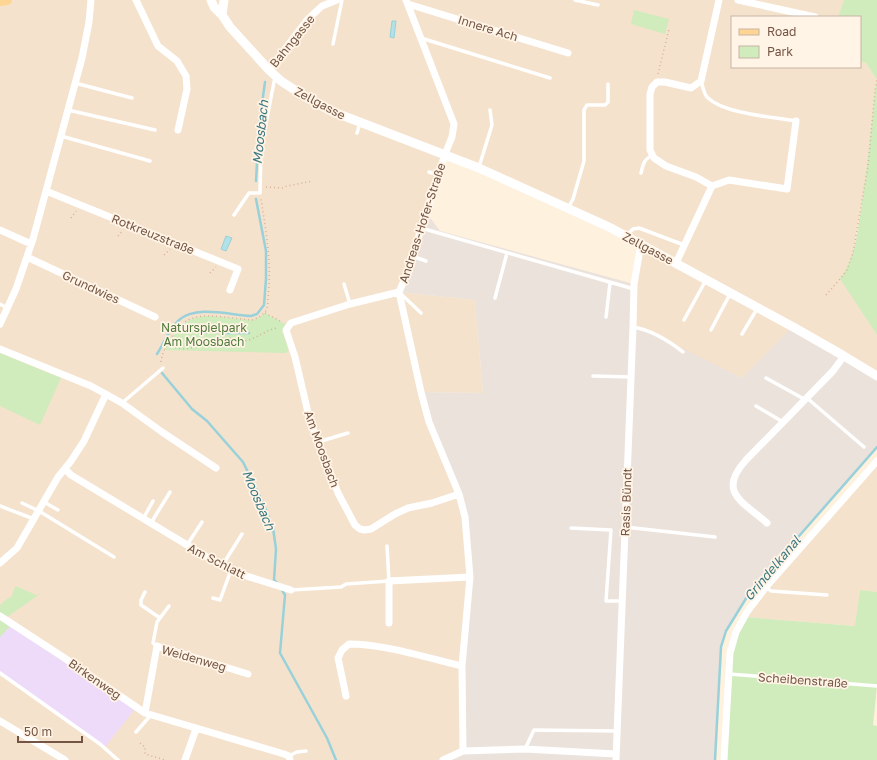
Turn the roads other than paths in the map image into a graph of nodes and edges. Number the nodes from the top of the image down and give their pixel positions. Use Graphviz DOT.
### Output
graph roads {
  1 [pos="7,0"];
  2 [pos="91,0"];
  3 [pos="136,0"];
  4 [pos="211,0"];
  5 [pos="224,0"];
  6 [pos="337,0"];
  7 [pos="342,0"];
  8 [pos="575,0"];
  9 [pos="719,0"];
  10 [pos="738,0"];
  11 [pos="0,2"];
  12 [pos="407,2"];
  13 [pos="598,5"];
  14 [pos="784,14"];
  15 [pos="222,15"];
  16 [pos="805,16"];
  17 [pos="420,38"];
  18 [pos="333,44"];
  19 [pos="568,53"];
  20 [pos="272,73"];
  21 [pos="550,78"];
  22 [pos="701,81"];
  23 [pos="75,83"];
  24 [pos="608,84"];
  25 [pos="132,98"];
  26 [pos="68,110"];
  27 [pos="490,110"];
  28 [pos="796,120"];
  29 [pos="360,123"];
  30 [pos="155,130"];
  31 [pos="178,130"];
  32 [pos="356,133"];
  33 [pos="61,135"];
  34 [pos="445,154"];
  35 [pos="653,155"];
  36 [pos="150,161"];
  37 [pos="478,168"];
  38 [pos="429,172"];
  39 [pos="641,173"];
  40 [pos="438,175"];
  41 [pos="712,186"];
  42 [pos="46,191"];
  43 [pos="568,208"];
  44 [pos="234,216"];
  45 [pos="421,228"];
  46 [pos="0,230"];
  47 [pos="626,236"];
  48 [pos="31,244"];
  49 [pos="640,244"];
  50 [pos="684,245"];
  51 [pos="507,253"];
  52 [pos="412,256"];
  53 [pos="27,257"];
  54 [pos="426,261"];
  55 [pos="676,263"];
  56 [pos="706,280"];
  57 [pos="610,283"];
  58 [pos="344,284"];
  59 [pos="634,289"];
  60 [pos="230,290"];
  61 [pos="399,292"];
  62 [pos="730,294"];
  63 [pos="495,298"];
  64 [pos="0,304"];
  65 [pos="350,304"];
  66 [pos="7,308"];
  67 [pos="757,308"];
  68 [pos="421,313"];
  69 [pos="155,317"];
  70 [pos="606,317"];
  71 [pos="684,320"];
  72 [pos="0,324"];
  73 [pos="633,327"];
  74 [pos="711,330"];
  75 [pos="742,334"];
  76 [pos="0,349"];
  77 [pos="683,352"];
  78 [pos="844,356"];
  79 [pos="163,368"];
  80 [pos="593,376"];
  81 [pos="877,376"];
  82 [pos="631,377"];
  83 [pos="766,378"];
  84 [pos="106,394"];
  85 [pos="805,398"];
  86 [pos="122,403"];
  87 [pos="756,406"];
  88 [pos="783,422"];
  89 [pos="348,434"];
  90 [pos="318,442"];
  91 [pos="864,447"];
  92 [pos="877,461"];
  93 [pos="216,468"];
  94 [pos="65,469"];
  95 [pos="170,492"];
  96 [pos="459,494"];
  97 [pos="153,501"];
  98 [pos="44,502"];
  99 [pos="22,503"];
  100 [pos="0,506"];
  101 [pos="58,510"];
  102 [pos="39,511"];
  103 [pos="34,519"];
  104 [pos="143,519"];
  105 [pos="202,522"];
  106 [pos="767,522"];
  107 [pos="151,523"];
  108 [pos="625,527"];
  109 [pos="571,528"];
  110 [pos="242,534"];
  111 [pos="715,537"];
  112 [pos="187,545"];
  113 [pos="386,546"];
  114 [pos="114,557"];
  115 [pos="0,564"];
  116 [pos="222,566"];
  117 [pos="231,570"];
  118 [pos="470,577"];
  119 [pos="389,581"];
  120 [pos="766,587"];
  121 [pos="292,590"];
  122 [pos="145,592"];
  123 [pos="827,595"];
  124 [pos="213,598"];
  125 [pos="622,601"];
  126 [pos="169,606"];
  127 [pos="0,616"];
  128 [pos="160,618"];
  129 [pos="389,623"];
  130 [pos="157,646"];
  131 [pos="462,666"];
  132 [pos="0,674"];
  133 [pos="248,674"];
  134 [pos="729,674"];
  135 [pos="877,686"];
  136 [pos="346,696"];
  137 [pos="147,714"];
  138 [pos="0,721"];
  139 [pos="196,729"];
  140 [pos="617,731"];
  141 [pos="136,732"];
  142 [pos="525,749"];
  143 [pos="306,751"];
  144 [pos="463,751"];
  145 [pos="616,757"];
  146 [pos="290,758"];
  147 [pos="65,760"];
  148 [pos="118,760"];
  149 [pos="185,760"];
  150 [pos="443,760"];
  151 [pos="724,760"];
  1 -- 11 [label="main road"];
  2 -- 23 [label="street"];
  3 -- 31 [label="street"];
  4 -- 15 [label="main road, Zellgasse"];
  5 -- 15 [label="main road"];
  6 -- 20 [label="street, Bahngasse"];
  7 -- 18 [label="lane"];
  8 -- 13 [label="lane"];
  9 -- 22 [label="street"];
  10 -- 14 [label="street"];
  12 -- 17 [label="street"];
  12 -- 19 [label="street, Innere Ach"];
  14 -- 16 [label="street"];
  15 -- 20 [label="main road, Zellgasse"];
  17 -- 21 [label="lane"];
  17 -- 34 [label="street"];
  20 -- 29 [label="main road, Zellgasse"];
  20 -- 44 [label="lane"];
  22 -- 28 [label="lane"];
  22 -- 35 [label="street"];
  23 -- 25 [label="lane"];
  23 -- 26 [label="street"];
  24 -- 43 [label="lane"];
  26 -- 30 [label="lane"];
  26 -- 33 [label="street"];
  27 -- 37 [label="lane"];
  28 -- 41 [label="street"];
  29 -- 32 [label="lane"];
  29 -- 34 [label="main road, Zellgasse"];
  33 -- 36 [label="lane"];
  33 -- 42 [label="street"];
  34 -- 37 [label="main road, Zellgasse"];
  34 -- 40 [label="street, Andreas-Hofer-Straße"];
  35 -- 39 [label="lane"];
  35 -- 41 [label="street"];
  37 -- 43 [label="main road, Zellgasse"];
  38 -- 40 [label="lane"];
  40 -- 45 [label="street, Andreas-Hofer-Straße"];
  41 -- 50 [label="street"];
  42 -- 48 [label="street"];
  42 -- 60 [label="street, Rotkreuzstraße"];
  43 -- 47 [label="main road, Zellgasse"];
  45 -- 51 [label="lane"];
  45 -- 52 [label="street, Andreas-Hofer-Straße"];
  46 -- 48 [label="street"];
  47 -- 49 [label="main road, Zellgasse"];
  47 -- 50 [label="lane"];
  48 -- 53 [label="street"];
  49 -- 55 [label="main road, Zellgasse"];
  49 -- 59 [label="street, Rasis Bündt"];
  50 -- 55 [label="street"];
  51 -- 57 [label="lane"];
  51 -- 63 [label="lane"];
  52 -- 54 [label="lane"];
  52 -- 61 [label="street, Andreas-Hofer-Straße"];
  53 -- 66 [label="street"];
  53 -- 69 [label="street, Grundwies"];
  55 -- 56 [label="main road, Zellgasse"];
  56 -- 62 [label="main road, Zellgasse"];
  56 -- 71 [label="lane"];
  57 -- 59 [label="lane"];
  57 -- 70 [label="lane"];
  58 -- 65 [label="lane"];
  59 -- 73 [label="street, Rasis Bündt"];
  61 -- 65 [label="street, Andreas-Hofer-Straße"];
  61 -- 68 [label="lane"];
  61 -- 96 [label="street, Andreas-Hofer-Straße"];
  62 -- 67 [label="main road, Zellgasse"];
  62 -- 74 [label="lane"];
  64 -- 66 [label="lane"];
  65 -- 90 [label="street, Am Moosbach"];
  66 -- 72 [label="street"];
  67 -- 75 [label="lane"];
  67 -- 78 [label="main road, Zellgasse"];
  73 -- 77 [label="lane"];
  73 -- 82 [label="street, Rasis Bündt"];
  76 -- 84 [label="street"];
  78 -- 81 [label="main road, Zellgasse"];
  78 -- 85 [label="street"];
  79 -- 86 [label="lane"];
  80 -- 82 [label="lane"];
  82 -- 108 [label="street, Rasis Bündt"];
  83 -- 85 [label="lane"];
  84 -- 86 [label="street"];
  84 -- 94 [label="street"];
  85 -- 88 [label="street"];
  85 -- 91 [label="lane"];
  86 -- 93 [label="street"];
  87 -- 88 [label="lane"];
  88 -- 106 [label="street"];
  89 -- 90 [label="lane"];
  90 -- 96 [label="street, Am Moosbach"];
  92 -- 120 [label="street"];
  94 -- 98 [label="street"];
  94 -- 104 [label="street, Am Schlatt"];
  95 -- 107 [label="lane"];
  96 -- 118 [label="street, Andreas-Hofer-Straße"];
  97 -- 104 [label="lane"];
  98 -- 101 [label="lane"];
  98 -- 102 [label="street"];
  99 -- 102 [label="lane"];
  100 -- 103 [label="lane"];
  102 -- 103 [label="street"];
  102 -- 114 [label="lane"];
  103 -- 115 [label="street"];
  104 -- 107 [label="street, Am Schlatt"];
  105 -- 112 [label="lane"];
  107 -- 112 [label="street, Am Schlatt"];
  108 -- 111 [label="lane"];
  108 -- 125 [label="street, Rasis Bündt"];
  109 -- 125 [label="lane"];
  110 -- 116 [label="lane"];
  112 -- 116 [label="street, Am Schlatt"];
  113 -- 119 [label="lane"];
  116 -- 117 [label="street, Am Schlatt"];
  117 -- 121 [label="street, Am Schlatt"];
  117 -- 124 [label="lane"];
  118 -- 119 [label="street"];
  118 -- 131 [label="street, Andreas-Hofer-Straße"];
  119 -- 121 [label="lane, Am Schlatt"];
  119 -- 129 [label="street"];
  120 -- 123 [label="lane"];
  120 -- 134 [label="street"];
  122 -- 128 [label="lane"];
  125 -- 140 [label="street, Rasis Bündt"];
  126 -- 128 [label="lane"];
  127 -- 137 [label="street, Birkenweg"];
  128 -- 130 [label="lane"];
  130 -- 133 [label="street, Weidenweg"];
  130 -- 137 [label="street, Weidenweg"];
  131 -- 136 [label="street"];
  131 -- 144 [label="street, Andreas-Hofer-Straße"];
  132 -- 148 [label="lane"];
  134 -- 135 [label="lane, Scheibenstraße"];
  134 -- 151 [label="street"];
  137 -- 139 [label="street, Birkenweg"];
  137 -- 141 [label="lane"];
  138 -- 147 [label="street"];
  139 -- 146 [label="street, Birkenweg"];
  139 -- 149 [label="street"];
  140 -- 142 [label="lane"];
  140 -- 145 [label="street, Rasis Bündt"];
  142 -- 144 [label="street"];
  142 -- 145 [label="street"];
  143 -- 146 [label="lane"];
  144 -- 150 [label="street"];
}
